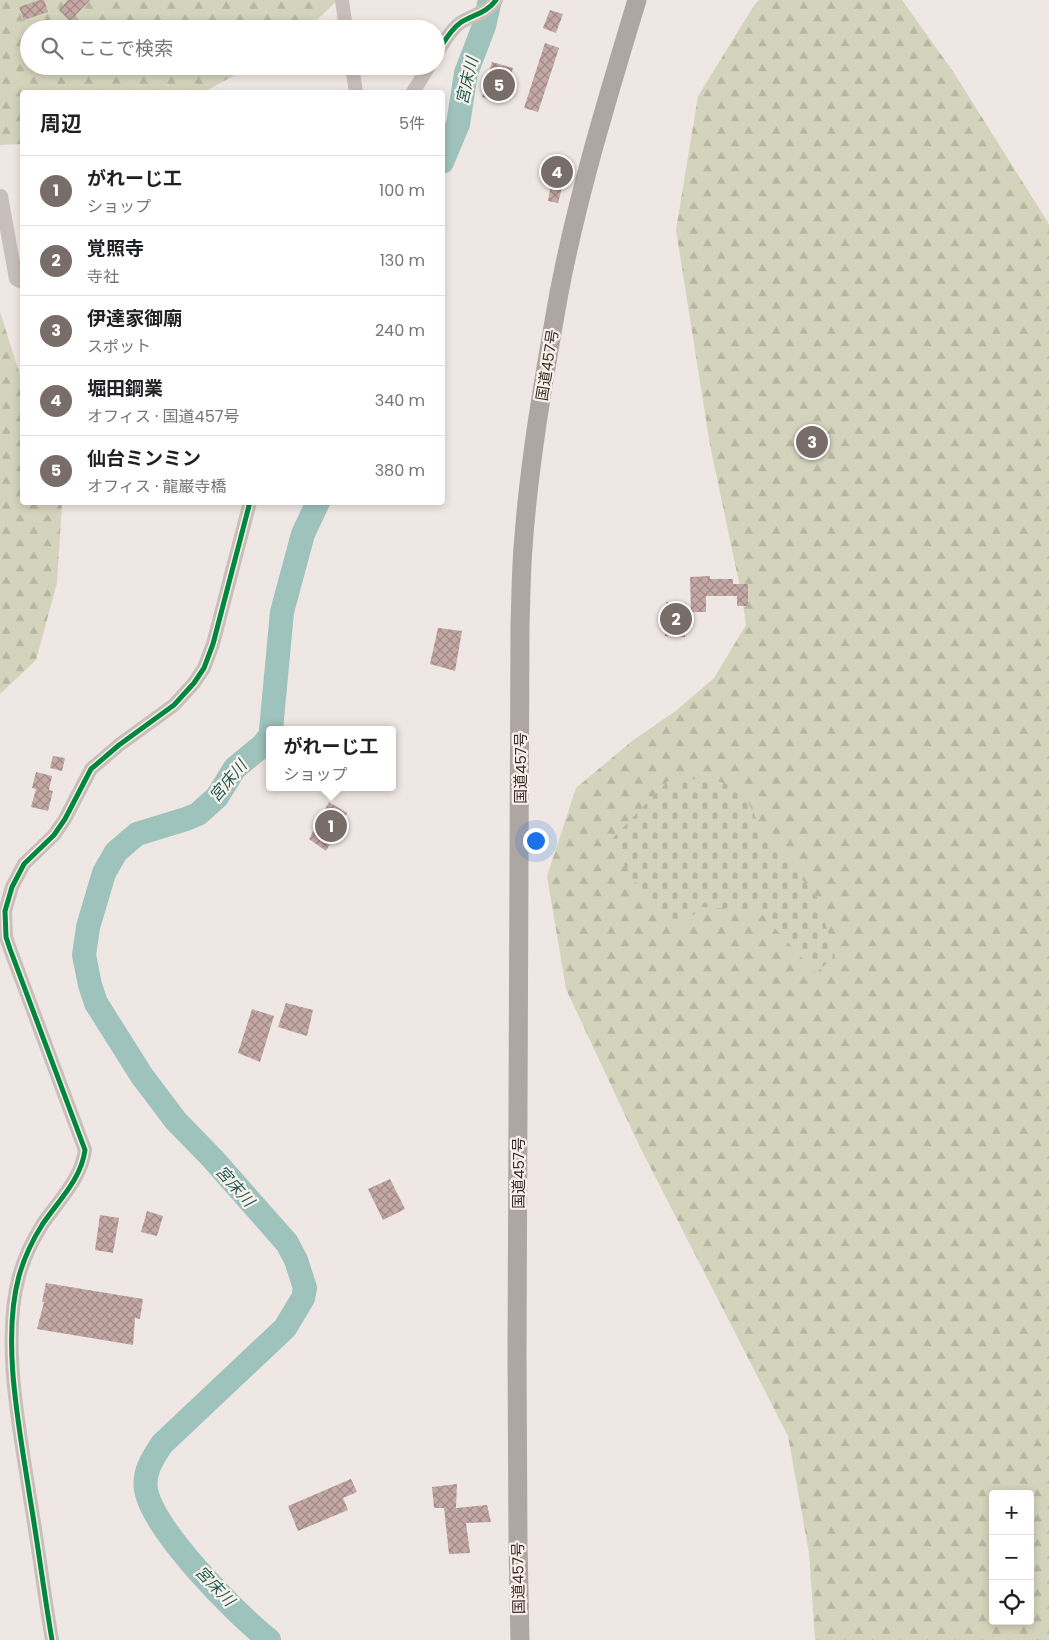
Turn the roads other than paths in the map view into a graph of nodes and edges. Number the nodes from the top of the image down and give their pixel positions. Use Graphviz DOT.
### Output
graph roads {
  1 [pos="342,0"];
  2 [pos="637,0"];
  3 [pos="493,4"];
  4 [pos="345,20"];
  5 [pos="445,40"];
  6 [pos="353,75"];
  7 [pos="423,75"];
  8 [pos="356,90"];
  9 [pos="414,90"];
  10 [pos="1,196"];
  11 [pos="20,281"];
  12 [pos="249,505"];
  13 [pos="4,905"];
  14 [pos="52,1640"];
  15 [pos="520,1640"];
  1 -- 4 [label="street"];
  2 -- 15 [label="highway, 国道457号"];
  3 -- 5 [label="street"];
  6 -- 8 [label="street"];
  7 -- 9 [label="street"];
  10 -- 11 [label="street"];
  12 -- 13 [label="street"];
  13 -- 14 [label="street"];
}
